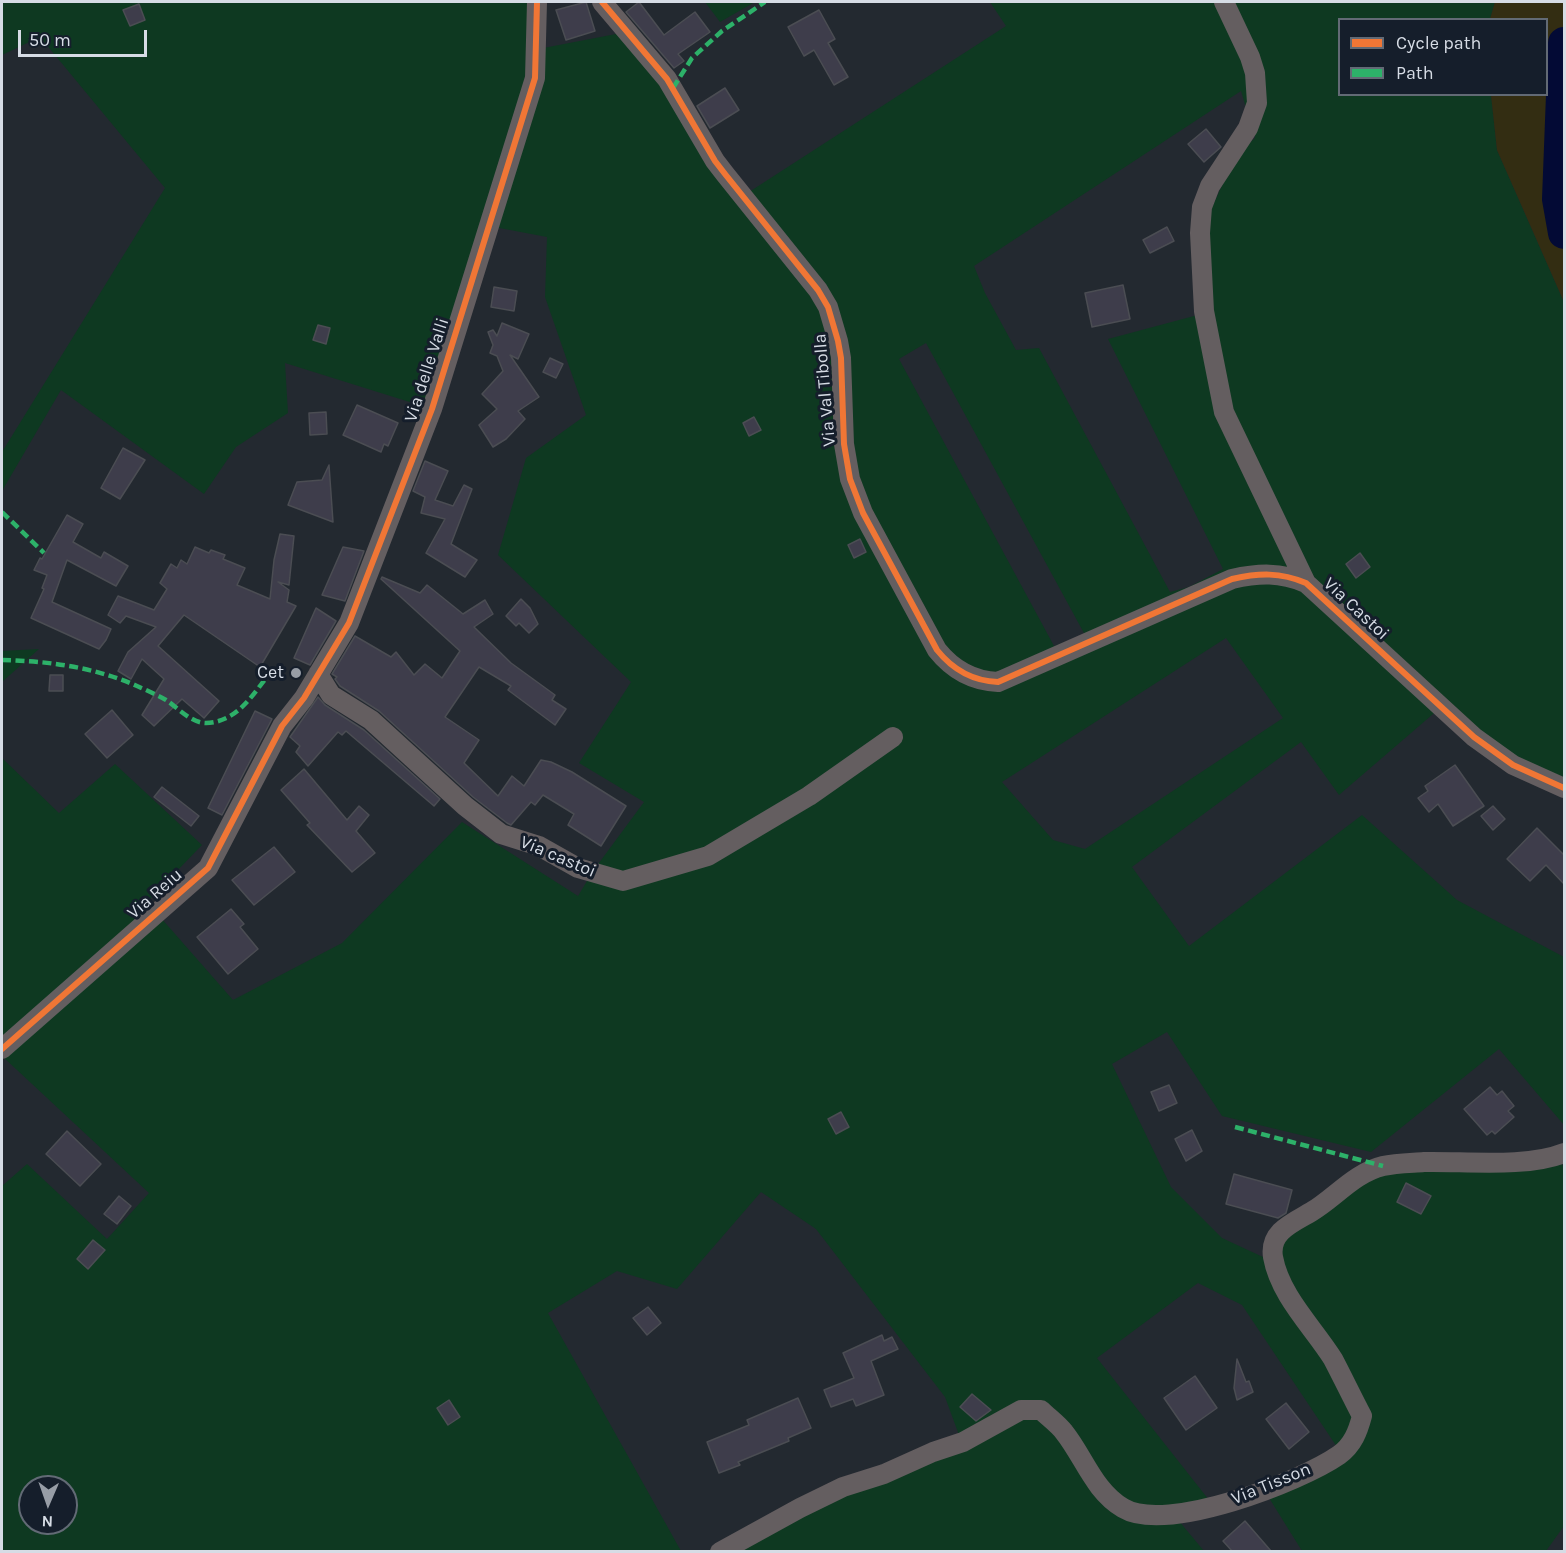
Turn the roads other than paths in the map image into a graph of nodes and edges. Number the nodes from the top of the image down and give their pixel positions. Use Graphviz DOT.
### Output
graph roads {
  1 [pos="537,2"];
  2 [pos="602,2"];
  3 [pos="1224,2"];
  4 [pos="1306,583"];
  5 [pos="318,674"];
  6 [pos="998,682"];
  7 [pos="282,726"];
  8 [pos="893,737"];
  9 [pos="1564,788"];
  10 [pos="2,1049"];
  11 [pos="1564,1153"];
  12 [pos="720,1551"];
  1 -- 5 [label="street, Via delle Valli"];
  2 -- 6 [label="street, Via Val Tibolla"];
  3 -- 4 [label="street"];
  4 -- 6 [label="street, Via Castoi"];
  4 -- 9 [label="street, Via Castoi"];
  5 -- 7 [label="street, Via delle Valli"];
  5 -- 8 [label="street, Via castoi"];
  7 -- 10 [label="street, Via Reiu"];
  11 -- 12 [label="street, Via Tisson"];
}
